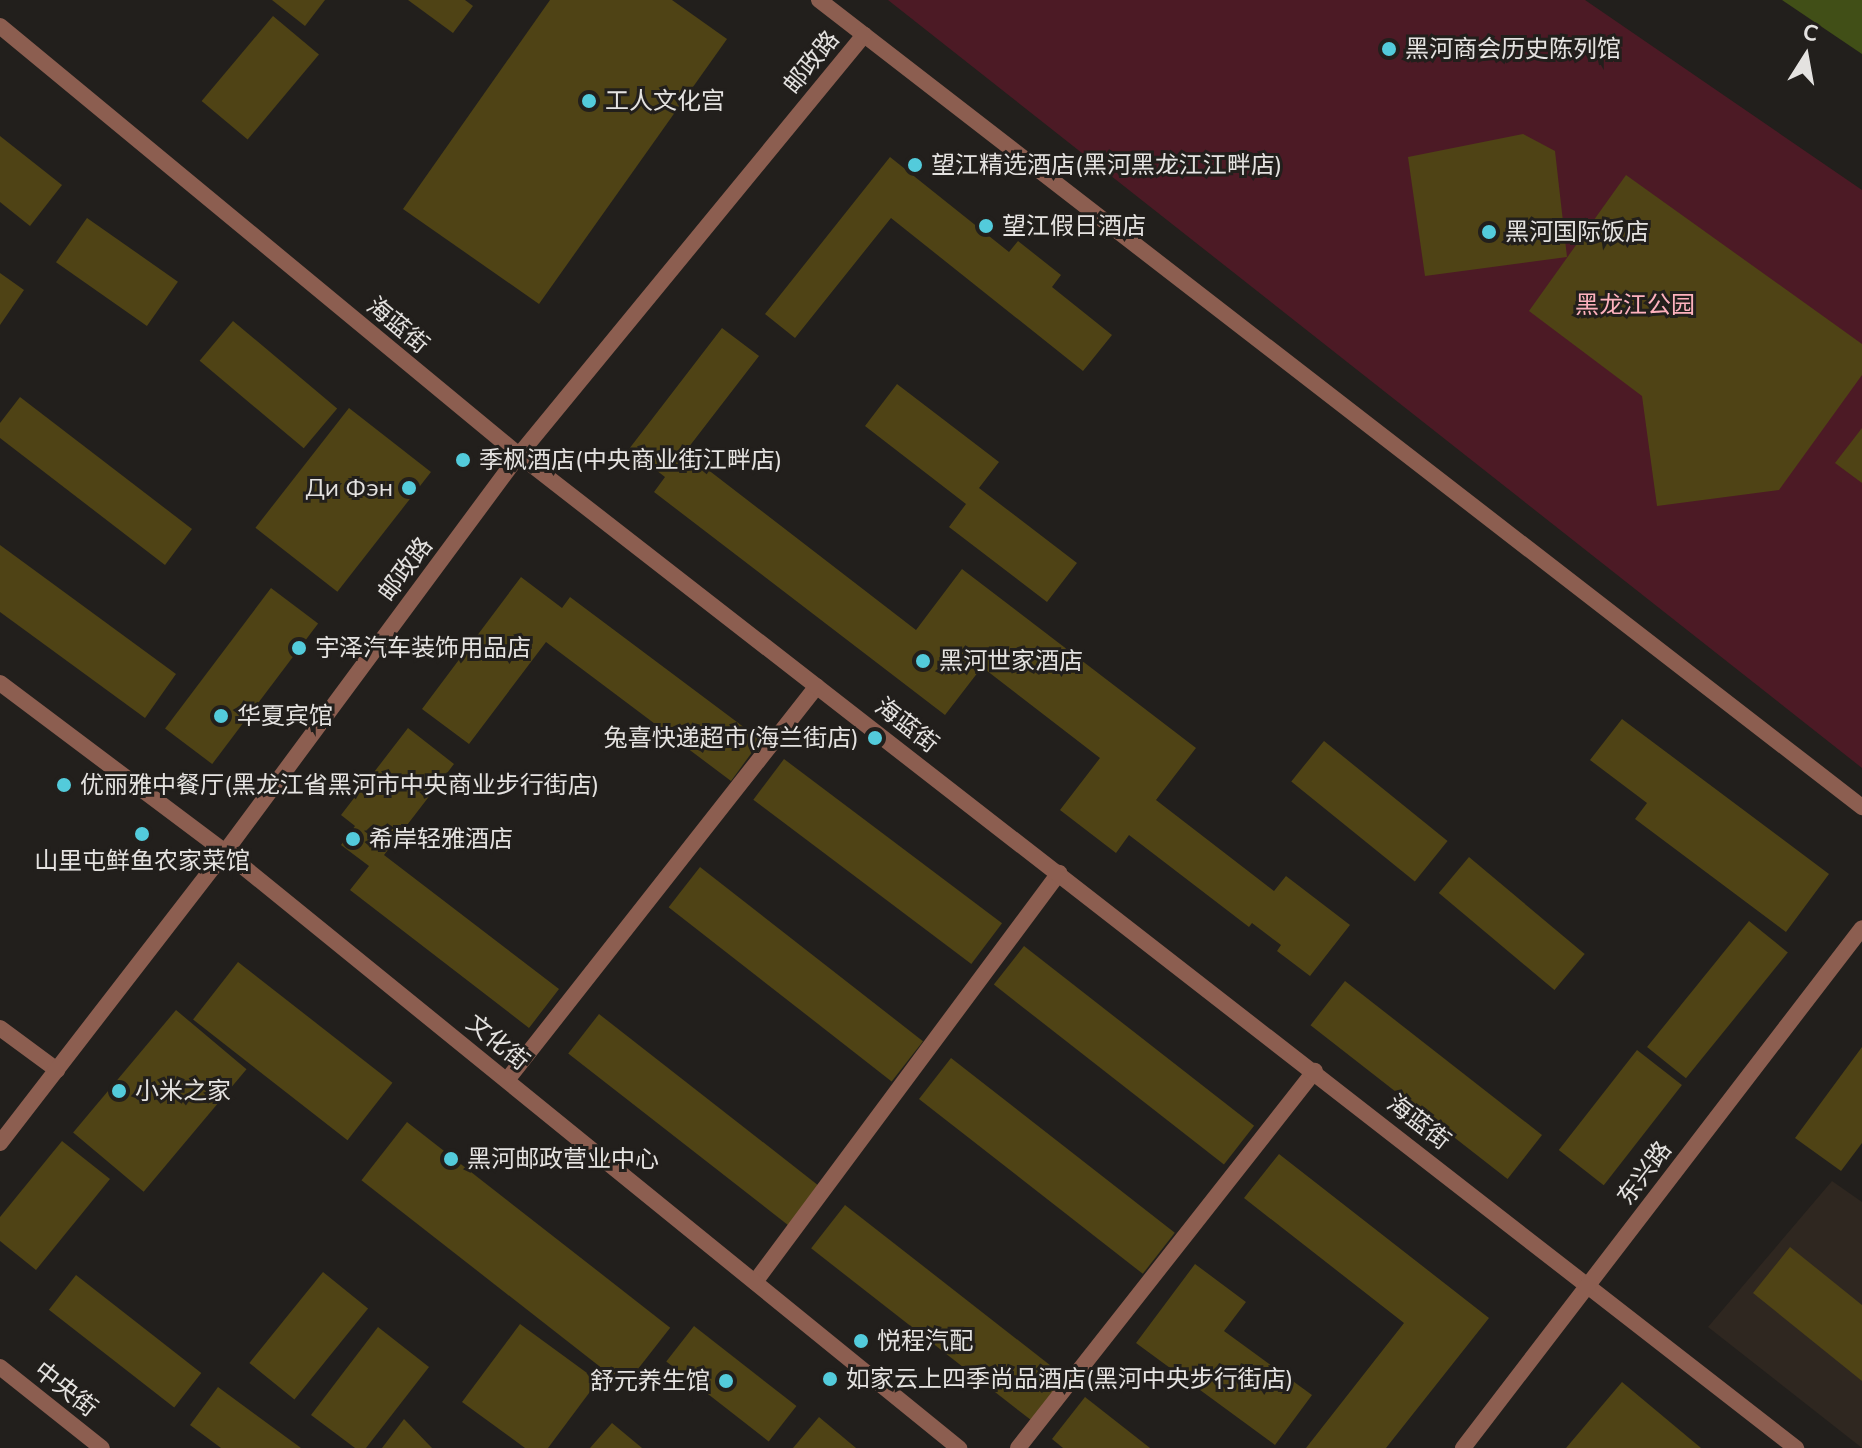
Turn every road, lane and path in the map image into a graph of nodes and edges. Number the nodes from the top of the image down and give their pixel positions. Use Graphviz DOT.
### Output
graph roads {
  1 [pos="819,0"];
  2 [pos="0,26"];
  3 [pos="864,35"];
  4 [pos="519,455"];
  5 [pos="0,683"];
  6 [pos="817,686"];
  7 [pos="1862,807"];
  8 [pos="225,852"];
  9 [pos="1059,873"];
  10 [pos="1862,928"];
  11 [pos="0,1028"];
  12 [pos="57,1070"];
  13 [pos="1315,1071"];
  14 [pos="507,1080"];
  15 [pos="0,1143"];
  16 [pos="755,1282"];
  17 [pos="1589,1284"];
  18 [pos="0,1367"];
  19 [pos="102,1448"];
  20 [pos="959,1448"];
  21 [pos="1018,1448"];
  22 [pos="1463,1448"];
  23 [pos="1796,1448"];
  1 -- 3 [label="street"];
  2 -- 4 [label="street, 海蓝街"];
  3 -- 4 [label="street, 邮政路"];
  3 -- 7 [label="street"];
  4 -- 6 [label="street, 海蓝街"];
  4 -- 8 [label="street, 邮政路"];
  5 -- 8 [label="street, 文化街"];
  6 -- 9 [label="street, 海蓝街"];
  6 -- 14 [label="street"];
  8 -- 12 [label="street, 邮政路"];
  8 -- 14 [label="street, 文化街"];
  9 -- 13 [label="street, 海蓝街"];
  9 -- 16 [label="street"];
  10 -- 17 [label="street, 东兴路"];
  11 -- 12 [label="street"];
  12 -- 15 [label="street, 邮政路"];
  13 -- 17 [label="street, 海蓝街"];
  13 -- 21 [label="street"];
  14 -- 16 [label="street, 文化街"];
  16 -- 20 [label="street, 文化街"];
  17 -- 22 [label="street, 东兴路"];
  17 -- 23 [label="street, 海蓝街"];
  18 -- 19 [label="street, 中央街"];
}
